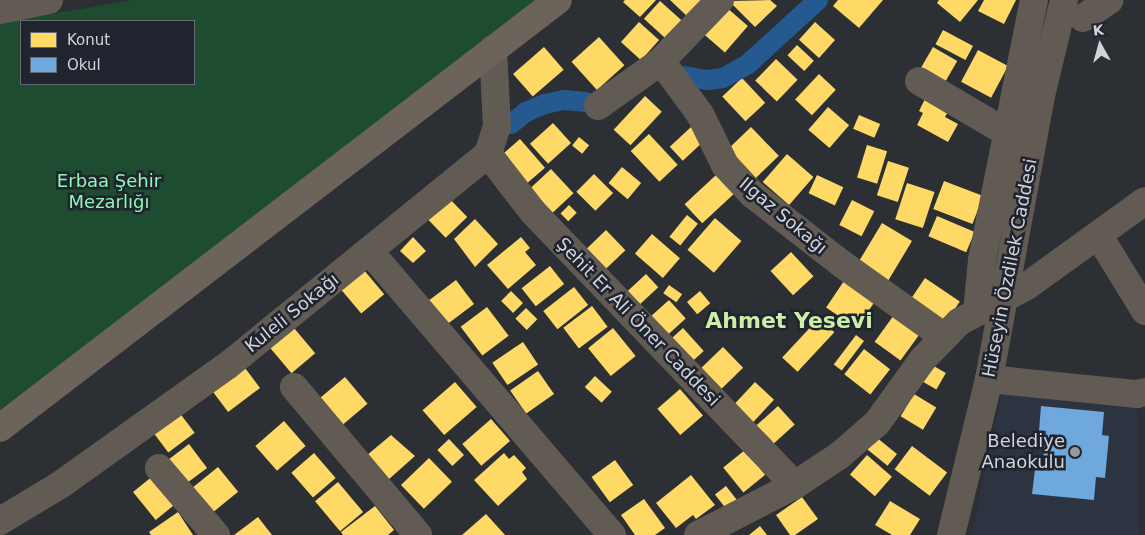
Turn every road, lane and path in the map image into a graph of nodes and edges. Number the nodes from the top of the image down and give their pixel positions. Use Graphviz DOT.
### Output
graph roads {
  1 [pos="48,0"];
  2 [pos="558,0"];
  3 [pos="720,0"];
  4 [pos="1034,0"];
  5 [pos="1064,0"];
  6 [pos="1110,0"];
  7 [pos="0,10"];
  8 [pos="1083,18"];
  9 [pos="493,49"];
  10 [pos="661,61"];
  11 [pos="919,81"];
  12 [pos="598,106"];
  13 [pos="1009,134"];
  14 [pos="488,154"];
  15 [pos="1145,201"];
  16 [pos="1099,236"];
  17 [pos="377,260"];
  18 [pos="1003,300"];
  19 [pos="1145,311"];
  20 [pos="977,312"];
  21 [pos="943,336"];
  22 [pos="989,379"];
  23 [pos="294,387"];
  24 [pos="1145,392"];
  25 [pos="0,428"];
  26 [pos="159,468"];
  27 [pos="795,485"];
  28 [pos="0,521"];
  29 [pos="216,535"];
  30 [pos="418,535"];
  31 [pos="612,535"];
  32 [pos="698,535"];
  33 [pos="951,535"];
  1 -- 7 [label="street"];
  2 -- 9 [label="main road"];
  3 -- 10 [label="street"];
  4 -- 13 [label="street, Hüseyin Özdilek Caddesi"];
  5 -- 18 [label="street, Hüseyin Özdilek Caddesi"];
  6 -- 8 [label="street"];
  9 -- 14 [label="street"];
  9 -- 25 [label="main road"];
  10 -- 12 [label="street"];
  10 -- 21 [label="street, Ilgaz Sokağı"];
  11 -- 13 [label="street"];
  13 -- 20 [label="street, Hüseyin Özdilek Caddesi"];
  14 -- 27 [label="street, Şehit Er Ali Öner Caddesi"];
  14 -- 28 [label="street, Kuleli Sokağı"];
  15 -- 16 [label="street"];
  16 -- 18 [label="street"];
  16 -- 19 [label="street"];
  17 -- 31 [label="street"];
  18 -- 20 [label="street"];
  18 -- 22 [label="street, Hüseyin Özdilek Caddesi"];
  20 -- 21 [label="street"];
  21 -- 27 [label="street"];
  22 -- 24 [label="street"];
  22 -- 33 [label="street, Hüseyin Özdilek Caddesi"];
  23 -- 30 [label="street"];
  26 -- 29 [label="street"];
  27 -- 32 [label="street"];
}
